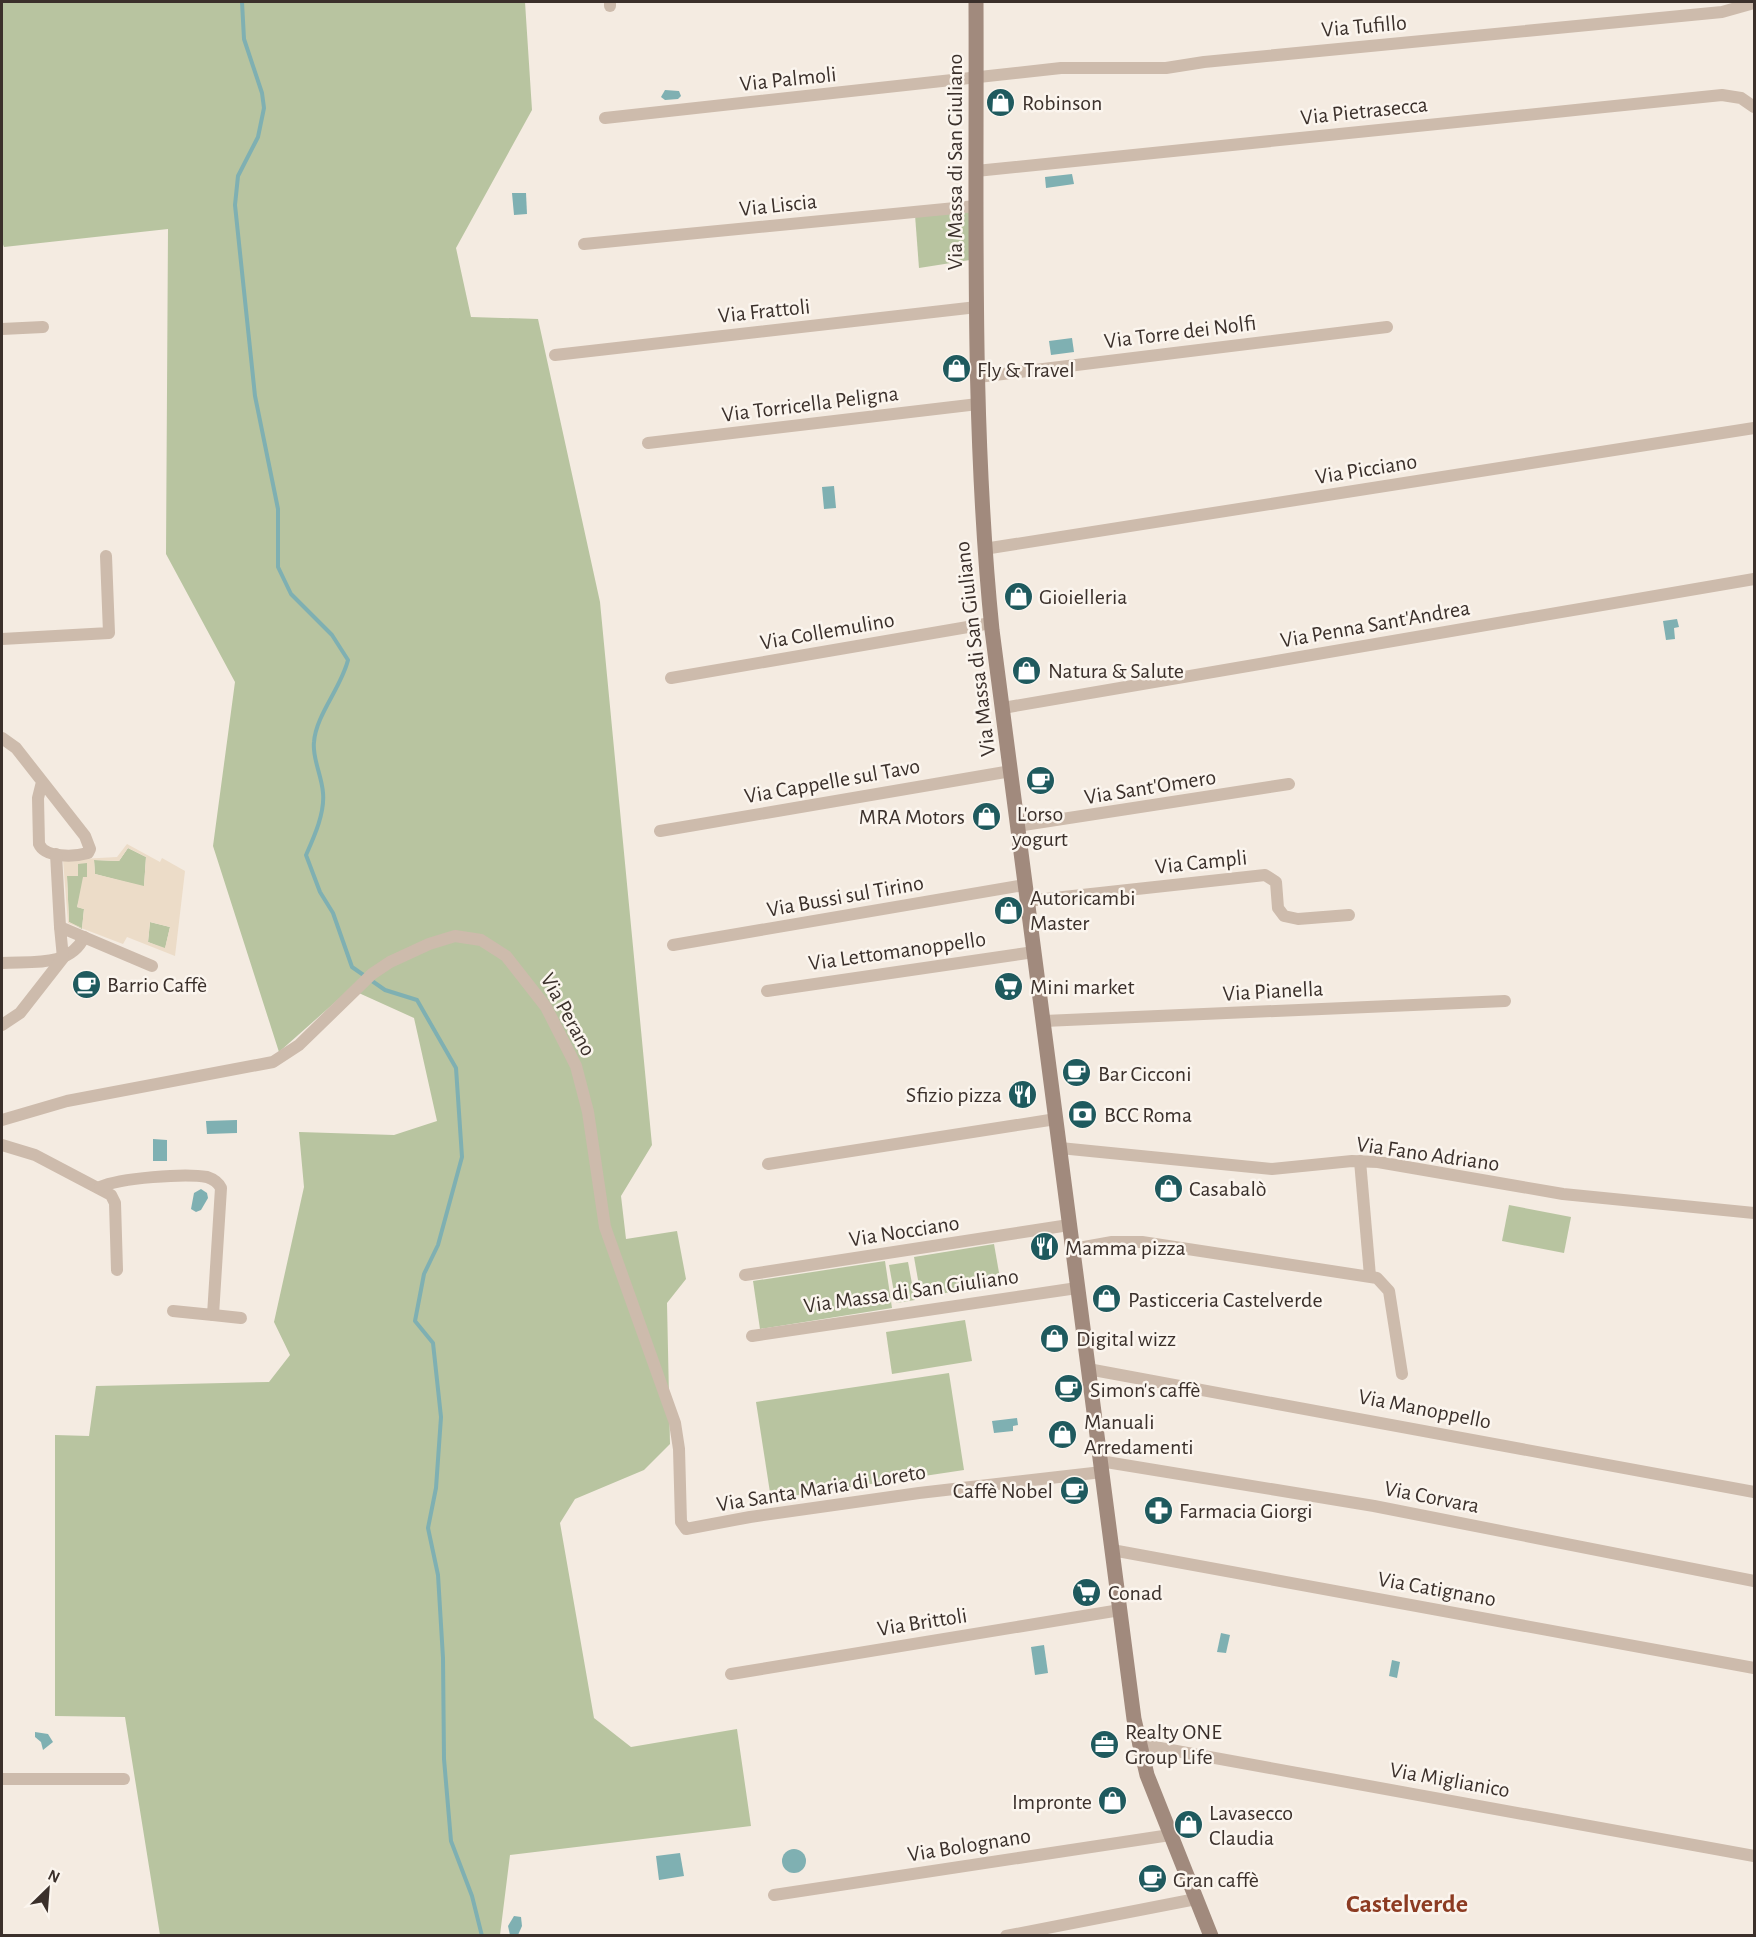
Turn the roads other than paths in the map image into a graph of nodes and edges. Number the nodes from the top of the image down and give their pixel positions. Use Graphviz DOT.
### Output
graph roads {
  1 [pos="976,2"];
  2 [pos="1755,3"];
  3 [pos="976,79"];
  4 [pos="1755,106"];
  5 [pos="604,118"];
  6 [pos="976,171"];
  7 [pos="976,206"];
  8 [pos="584,244"];
  9 [pos="977,307"];
  10 [pos="43,327"];
  11 [pos="1387,327"];
  12 [pos="2,329"];
  13 [pos="555,355"];
  14 [pos="978,377"];
  15 [pos="978,404"];
  16 [pos="1755,429"];
  17 [pos="648,443"];
  18 [pos="984,549"];
  19 [pos="106,556"];
  20 [pos="1755,579"];
  21 [pos="991,623"];
  22 [pos="2,639"];
  23 [pos="670,678"];
  24 [pos="1003,708"];
  25 [pos="2,738"];
  26 [pos="1011,771"];
  27 [pos="42,782"];
  28 [pos="1289,784"];
  29 [pos="1017,826"];
  30 [pos="660,831"];
  31 [pos="56,854"];
  32 [pos="1024,885"];
  33 [pos="1027,901"];
  34 [pos="1349,915"];
  35 [pos="60,927"];
  36 [pos="84,937"];
  37 [pos="672,945"];
  38 [pos="1034,952"];
  39 [pos="63,958"];
  40 [pos="2,963"];
  41 [pos="152,966"];
  42 [pos="767,991"];
  43 [pos="1504,1001"];
  44 [pos="1044,1021"];
  45 [pos="2,1025"];
  46 [pos="2,1119"];
  47 [pos="1056,1119"];
  48 [pos="2,1145"];
  49 [pos="1060,1148"];
  50 [pos="1360,1161"];
  51 [pos="768,1164"];
  52 [pos="100,1187"];
  53 [pos="1755,1213"];
  54 [pos="1069,1225"];
  55 [pos="1072,1249"];
  56 [pos="117,1270"];
  57 [pos="745,1275"];
  58 [pos="1370,1276"];
  59 [pos="1077,1288"];
  60 [pos="173,1311"];
  61 [pos="213,1315"];
  62 [pos="242,1318"];
  63 [pos="752,1335"];
  64 [pos="1088,1369"];
  65 [pos="1402,1374"];
  66 [pos="1101,1466"];
  67 [pos="1755,1492"];
  68 [pos="690,1530"];
  69 [pos="1112,1550"];
  70 [pos="1755,1581"];
  71 [pos="1119,1610"];
  72 [pos="1755,1668"];
  73 [pos="731,1674"];
  74 [pos="1138,1744"];
  75 [pos="2,1779"];
  76 [pos="124,1779"];
  77 [pos="1170,1835"];
  78 [pos="1755,1856"];
  79 [pos="774,1895"];
  80 [pos="1196,1899"];
  81 [pos="1006,1935"];
  82 [pos="1211,1935"];
  1 -- 3 [label="street, Via Massa di San Giuliano"];
  2 -- 3 [label="street, Via Tufillo"];
  3 -- 5 [label="street, Via Palmoli"];
  3 -- 6 [label="street, Via Massa di San Giuliano"];
  4 -- 6 [label="street, Via Pietrasecca"];
  6 -- 7 [label="street, Via Massa di San Giuliano"];
  7 -- 8 [label="street, Via Liscia"];
  7 -- 9 [label="street, Via Massa di San Giuliano"];
  9 -- 13 [label="street, Via Frattoli"];
  9 -- 14 [label="street, Via Massa di San Giuliano"];
  10 -- 12 [label="street"];
  11 -- 14 [label="street, Via Torre dei Nolfi"];
  14 -- 15 [label="street, Via Massa di San Giuliano"];
  15 -- 17 [label="street, Via Torricella Peligna"];
  15 -- 18 [label="street, Via Massa di San Giuliano"];
  16 -- 18 [label="street, Via Picciano"];
  18 -- 21 [label="street, Via Massa di San Giuliano"];
  19 -- 22 [label="street"];
  20 -- 24 [label="street, Via Penna Sant'Andrea"];
  21 -- 23 [label="street, Via Collemulino"];
  21 -- 24 [label="street, Via Massa di San Giuliano"];
  24 -- 26 [label="street, Via Massa di San Giuliano"];
  25 -- 27 [label="street"];
  26 -- 29 [label="street, Via Massa di San Giuliano"];
  26 -- 30 [label="street, Via Cappelle sul Tavo"];
  27 -- 31 [label="street"];
  27 -- 31 [label="street"];
  28 -- 29 [label="street, Via Sant'Omero"];
  29 -- 32 [label="street, Via Massa di San Giuliano"];
  31 -- 35 [label="street"];
  32 -- 33 [label="street, Via Massa di San Giuliano"];
  32 -- 37 [label="street, Via Bussi sul Tirino"];
  33 -- 34 [label="street, Via Campli"];
  33 -- 38 [label="street, Via Massa di San Giuliano"];
  35 -- 36 [label="street"];
  35 -- 39 [label="street"];
  36 -- 39 [label="street"];
  36 -- 41 [label="street"];
  38 -- 42 [label="street, Via Lettomanoppello"];
  38 -- 44 [label="street, Via Massa di San Giuliano"];
  39 -- 40 [label="street"];
  39 -- 45 [label="street"];
  43 -- 44 [label="street, Via Pianella"];
  44 -- 47 [label="street, Via Massa di San Giuliano"];
  46 -- 68 [label="street, Via Perano"];
  47 -- 49 [label="street, Via Massa di San Giuliano"];
  47 -- 51 [label="street"];
  48 -- 52 [label="street"];
  49 -- 50 [label="street, Via Fano Adriano"];
  49 -- 54 [label="street, Via Massa di San Giuliano"];
  50 -- 53 [label="street, Via Fano Adriano"];
  50 -- 58 [label="street"];
  52 -- 56 [label="street"];
  52 -- 61 [label="street"];
  54 -- 55 [label="street, Via Massa di San Giuliano"];
  54 -- 57 [label="street, Via Nocciano"];
  55 -- 58 [label="street"];
  55 -- 59 [label="street, Via Massa di San Giuliano"];
  58 -- 65 [label="street"];
  59 -- 63 [label="street, Via Massa di San Giuliano"];
  59 -- 64 [label="street, Via Massa di San Giuliano"];
  60 -- 61 [label="street"];
  61 -- 62 [label="street"];
  64 -- 66 [label="street, Via Massa di San Giuliano"];
  64 -- 67 [label="street, Via Manoppello"];
  66 -- 68 [label="street, Via Santa Maria di Loreto"];
  66 -- 69 [label="street, Via Massa di San Giuliano"];
  66 -- 70 [label="street, Via Corvara"];
  69 -- 71 [label="street, Via Massa di San Giuliano"];
  69 -- 72 [label="street, Via Catignano"];
  71 -- 73 [label="street, Via Brittoli"];
  71 -- 74 [label="street, Via Massa di San Giuliano"];
  74 -- 77 [label="street, Via Massa di San Giuliano"];
  74 -- 78 [label="street, Via Miglianico"];
  75 -- 76 [label="street"];
  77 -- 79 [label="street, Via Bolognano"];
  77 -- 80 [label="street, Via Massa di San Giuliano"];
  80 -- 81 [label="street"];
  80 -- 82 [label="street, Via Massa di San Giuliano"];
}
